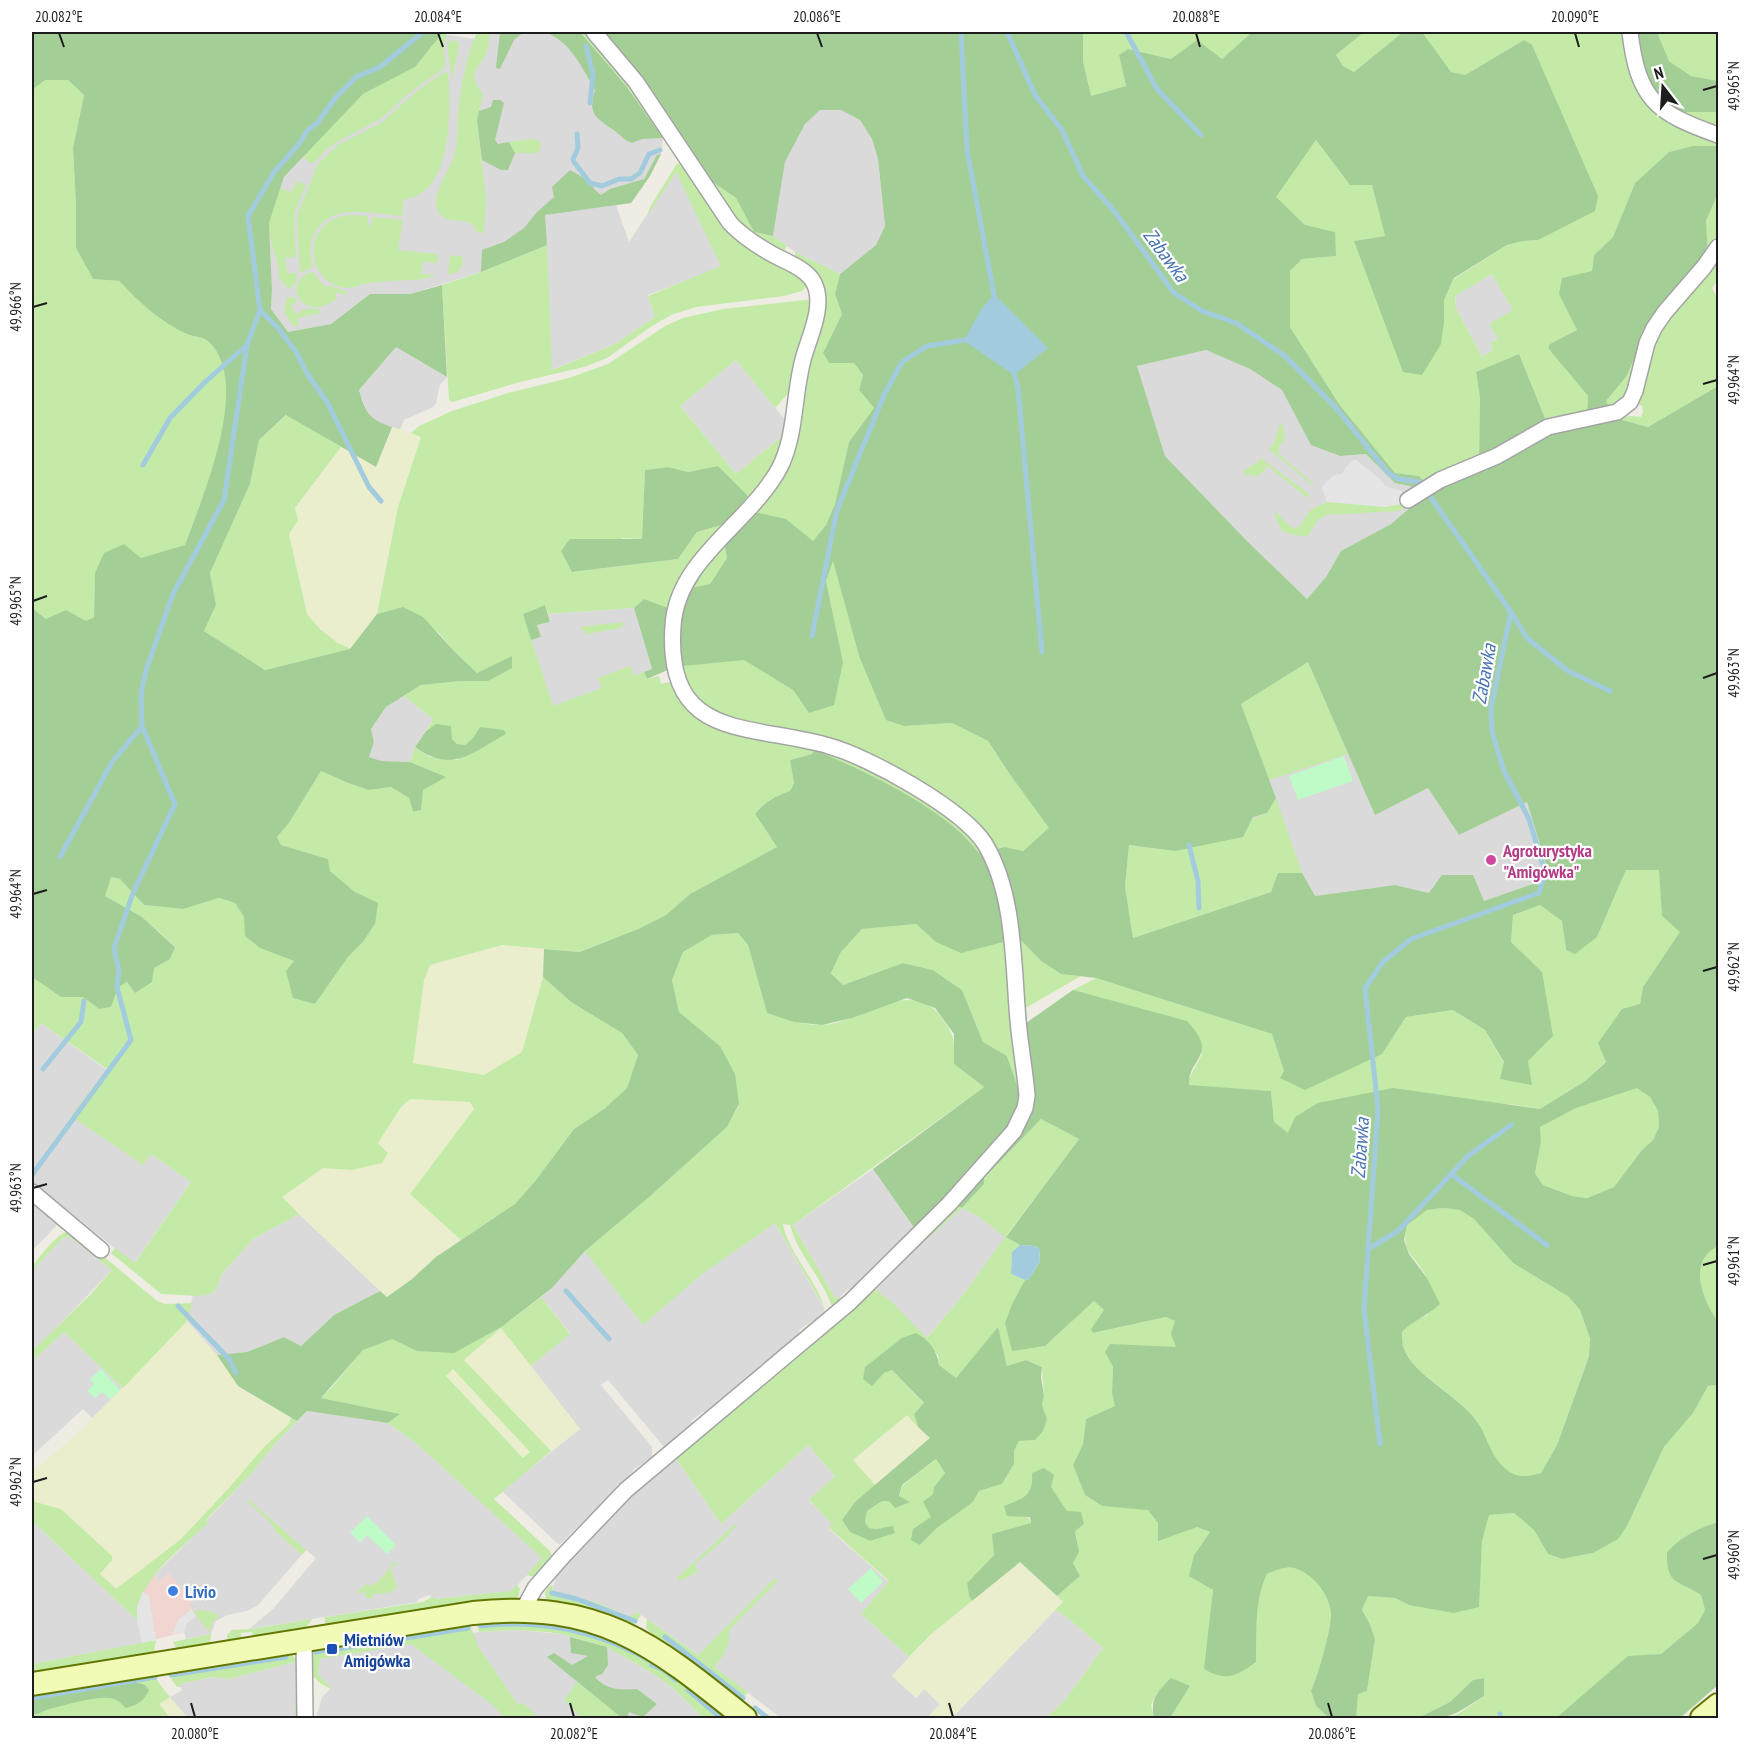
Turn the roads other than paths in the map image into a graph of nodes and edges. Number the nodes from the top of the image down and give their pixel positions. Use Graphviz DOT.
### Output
graph roads {
  1 [pos="594,32"];
  2 [pos="1630,32"];
  3 [pos="1719,135"];
  4 [pos="1719,247"];
  5 [pos="1417,494"];
  6 [pos="32,1192"];
  7 [pos="101,1250"];
  8 [pos="523,1610"];
  9 [pos="304,1640"];
  10 [pos="32,1684"];
  11 [pos="1719,1705"];
  12 [pos="305,1719"];
  13 [pos="745,1719"];
  14 [pos="1702,1719"];
  1 -- 8 [label="street"];
  2 -- 3 [label="street"];
  4 -- 5 [label="street"];
  6 -- 7 [label="street"];
  8 -- 9 [label="street"];
  8 -- 13 [label="street"];
  9 -- 10 [label="street"];
  9 -- 12 [label="street"];
  11 -- 14 [label="street"];
}
